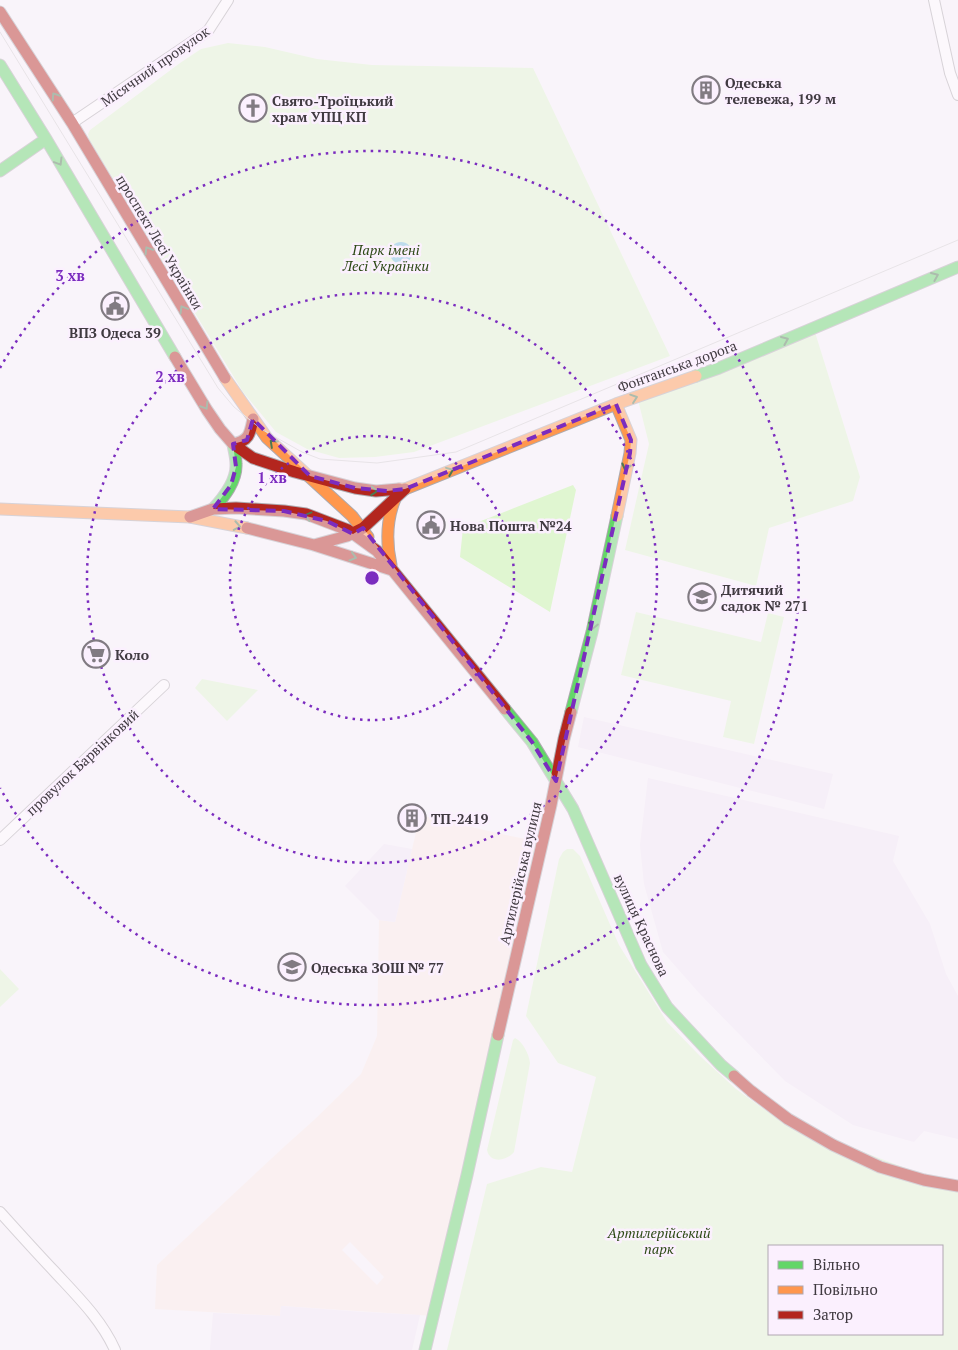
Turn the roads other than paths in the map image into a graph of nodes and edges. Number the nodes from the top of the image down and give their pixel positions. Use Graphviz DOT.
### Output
graph roads {
  1 [pos="228,0"];
  2 [pos="934,0"];
  3 [pos="0,12"];
  4 [pos="0,65"];
  5 [pos="958,95"];
  6 [pos="72,123"];
  7 [pos="46,139"];
  8 [pos="0,171"];
  9 [pos="958,267"];
  10 [pos="616,404"];
  11 [pos="253,419"];
  12 [pos="234,444"];
  13 [pos="310,476"];
  14 [pos="401,492"];
  15 [pos="0,509"];
  16 [pos="213,509"];
  17 [pos="190,517"];
  18 [pos="358,531"];
  19 [pos="314,545"];
  20 [pos="392,570"];
  21 [pos="164,685"];
  22 [pos="556,781"];
  23 [pos="0,840"];
  24 [pos="958,1186"];
  25 [pos="0,1212"];
  26 [pos="115,1350"];
  27 [pos="425,1350"];
  1 -- 6 [label="street, Місячний провулок"];
  2 -- 5 [label="street"];
  6 -- 3 [label="main road, проспект Лесі Українки, one-way"];
  4 -- 7 [label="main road, проспект Лесі Українки"];
  11 -- 6 [label="main road, проспект Лесі Українки, one-way"];
  7 -- 8 [label="main road"];
  7 -- 12 [label="main road, проспект Лесі Українки, one-way"];
  10 -- 9 [label="main road, Фонтанська дорога, one-way"];
  14 -- 10 [label="main road, Фонтанська дорога, one-way"];
  10 -- 22 [label="main road, Артилерійська вулиця, one-way"];
  11 -- 12 [label="main road"];
  13 -- 11 [label="main road, проспект Лесі Українки, one-way"];
  12 -- 13 [label="main road, проспект Лесі Українки"];
  12 -- 16 [label="main road"];
  13 -- 14 [label="main road, проспект Лесі Українки, one-way"];
  13 -- 18 [label="main road, проспект Лесі Українки"];
  14 -- 18 [label="main road"];
  14 -- 20 [label="main road"];
  15 -- 17 [label="main road"];
  16 -- 17 [label="main road"];
  18 -- 16 [label="main road, one-way"];
  17 -- 19 [label="main road, one-way"];
  18 -- 19 [label="main road"];
  18 -- 20 [label="main road, вулиця Краснова"];
  19 -- 20 [label="main road, one-way"];
  20 -- 22 [label="main road, вулиця Краснова"];
  21 -- 23 [label="street, провулок Барвінковий"];
  22 -- 24 [label="main road, вулиця Краснова"];
  22 -- 27 [label="main road, Артилерійська вулиця"];
  25 -- 26 [label="street"];
}
